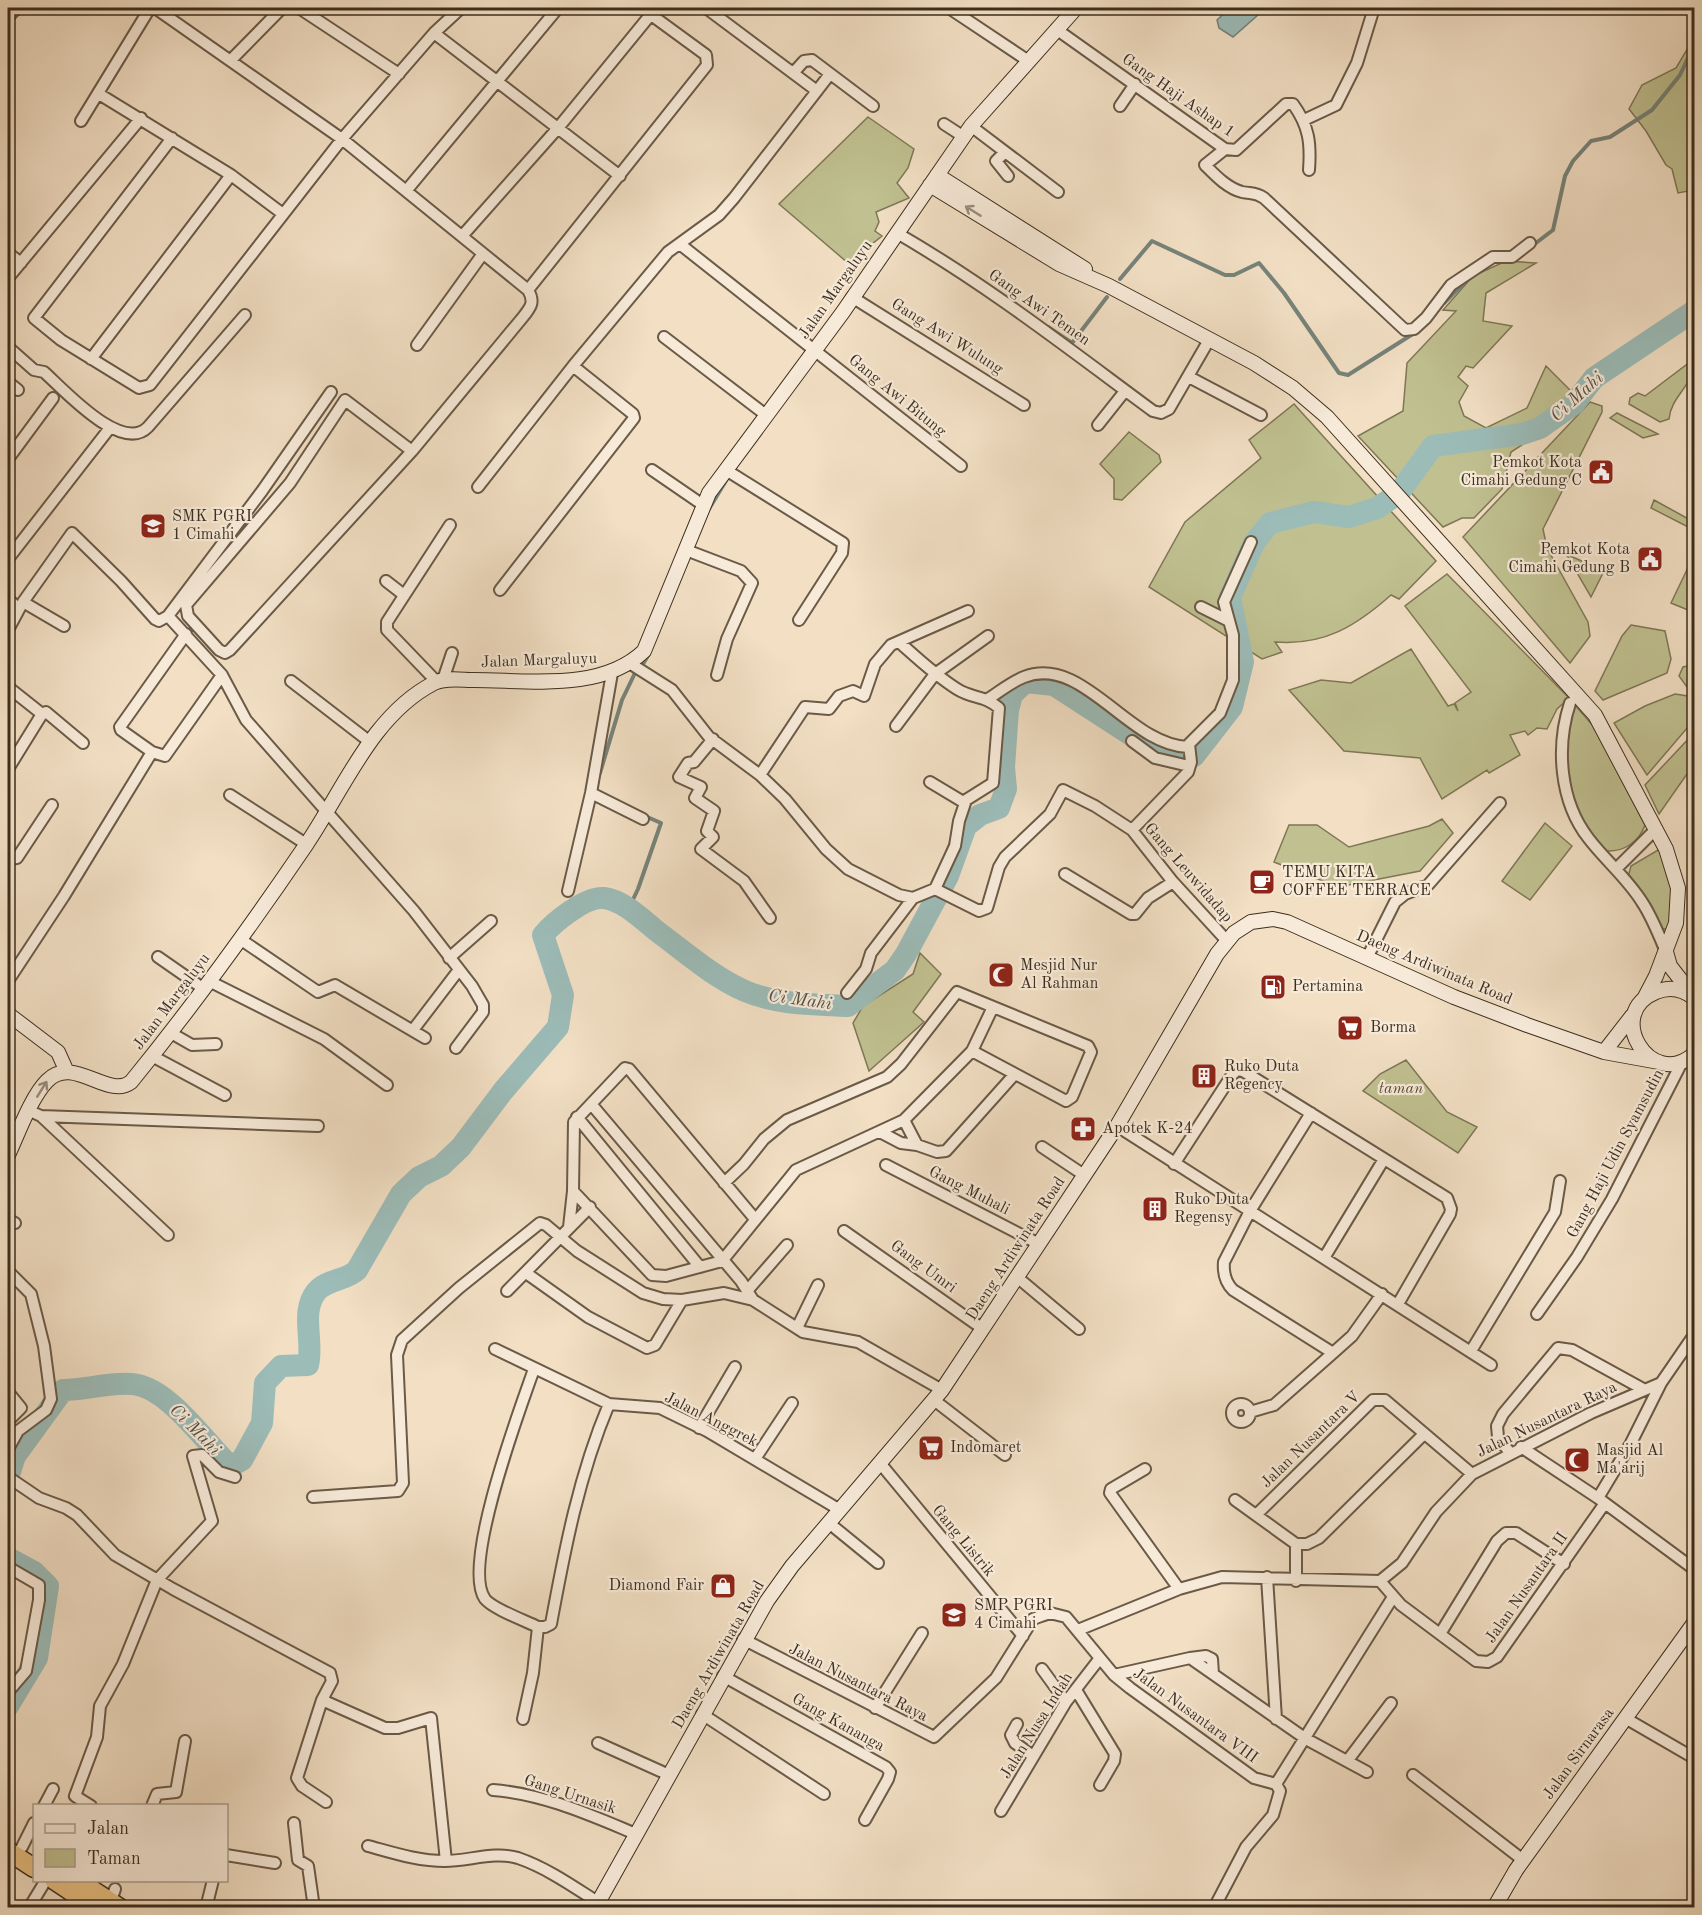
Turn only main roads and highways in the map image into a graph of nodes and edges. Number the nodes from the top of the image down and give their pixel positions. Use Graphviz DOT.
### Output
graph roads {
  1 [pos="1076,8"];
  2 [pos="934,180"];
  3 [pos="1666,952"];
  4 [pos="1694,997"];
  5 [pos="1640,1004"];
  6 [pos="8,1014"];
  7 [pos="1604,1052"];
  8 [pos="1695,1054"];
  9 [pos="1669,1064"];
  10 [pos="1695,1070"];
  11 [pos="67,1072"];
  12 [pos="8,1155"];
  13 [pos="1695,1623"];
  14 [pos="18,1848"];
  15 [pos="33,1867"];
  16 [pos="57,1882"];
  17 [pos="79,1882"];
  18 [pos="110,1901"];
  19 [pos="600,1906"];
  20 [pos="1494,1908"];
  1 -- 2 [label="main road, Jalan Margaluyu"];
  2 -- 3 [label="main road"];
  2 -- 11 [label="main road, Jalan Margaluyu"];
  3 -- 4 [label="main road"];
  3 -- 5 [label="main road"];
  4 -- 5 [label="main road"];
  5 -- 7 [label="main road"];
  5 -- 9 [label="main road"];
  6 -- 11 [label="main road"];
  7 -- 9 [label="main road, Daeng Ardiwinata Road"];
  7 -- 19 [label="main road, Daeng Ardiwinata Road"];
  8 -- 9 [label="main road"];
  9 -- 10 [label="main road, Daeng Ardiwinata Road"];
  12 -- 11 [label="main road, one-way"];
  13 -- 20 [label="main road, Jalan Sirnarasa"];
  14 -- 15 [label="highway"];
  16 -- 18 [label="highway"];
  17 -- 18 [label="highway"];
}
